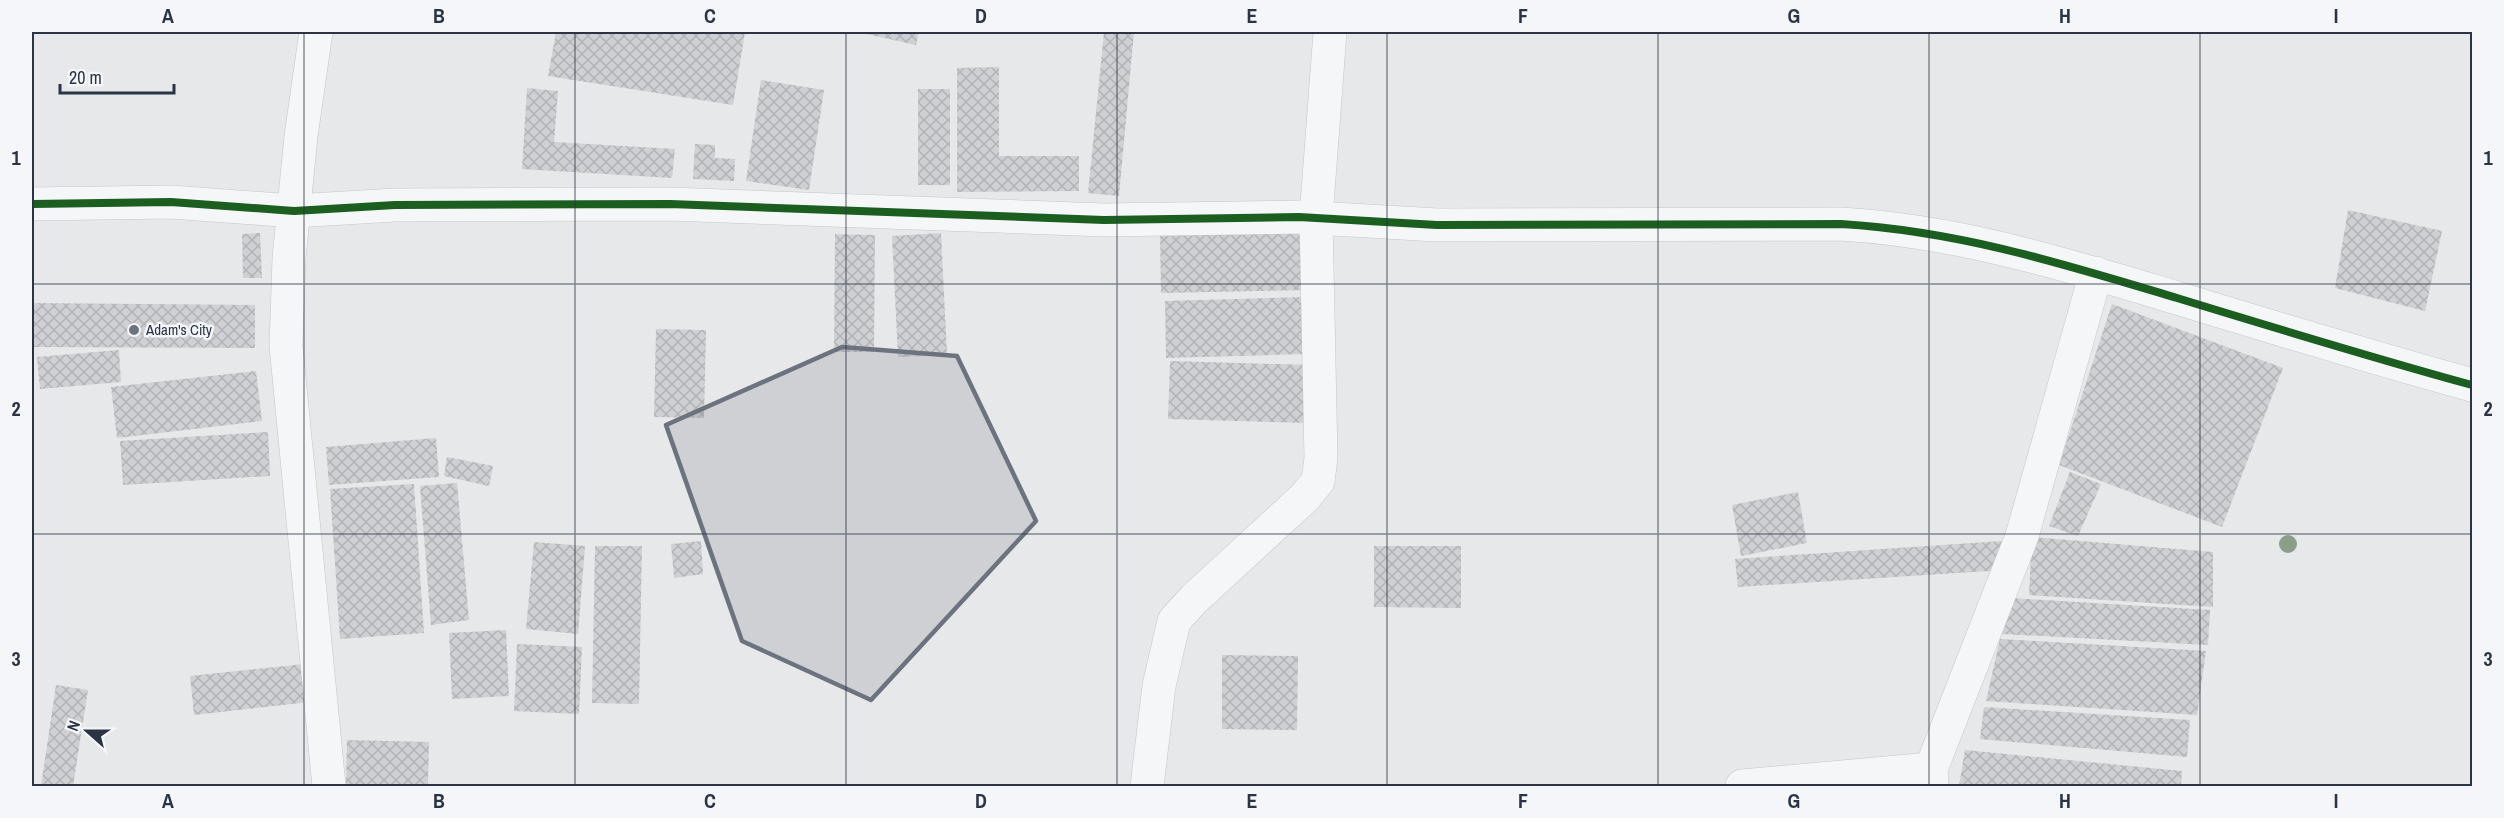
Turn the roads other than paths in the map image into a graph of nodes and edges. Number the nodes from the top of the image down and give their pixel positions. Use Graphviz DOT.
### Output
graph roads {
  1 [pos="316,32"];
  2 [pos="1330,32"];
  3 [pos="32,204"];
  4 [pos="294,211"];
  5 [pos="1316,218"];
  6 [pos="2096,273"];
  7 [pos="2472,385"];
  8 [pos="1932,778"];
  9 [pos="329,786"];
  10 [pos="1147,786"];
  11 [pos="1742,786"];
  1 -- 4 [label="street"];
  2 -- 5 [label="street"];
  3 -- 4 [label="street"];
  4 -- 5 [label="street"];
  4 -- 9 [label="street"];
  5 -- 6 [label="street"];
  5 -- 10 [label="street"];
  6 -- 7 [label="street"];
  6 -- 8 [label="street"];
  8 -- 11 [label="street"];
}
